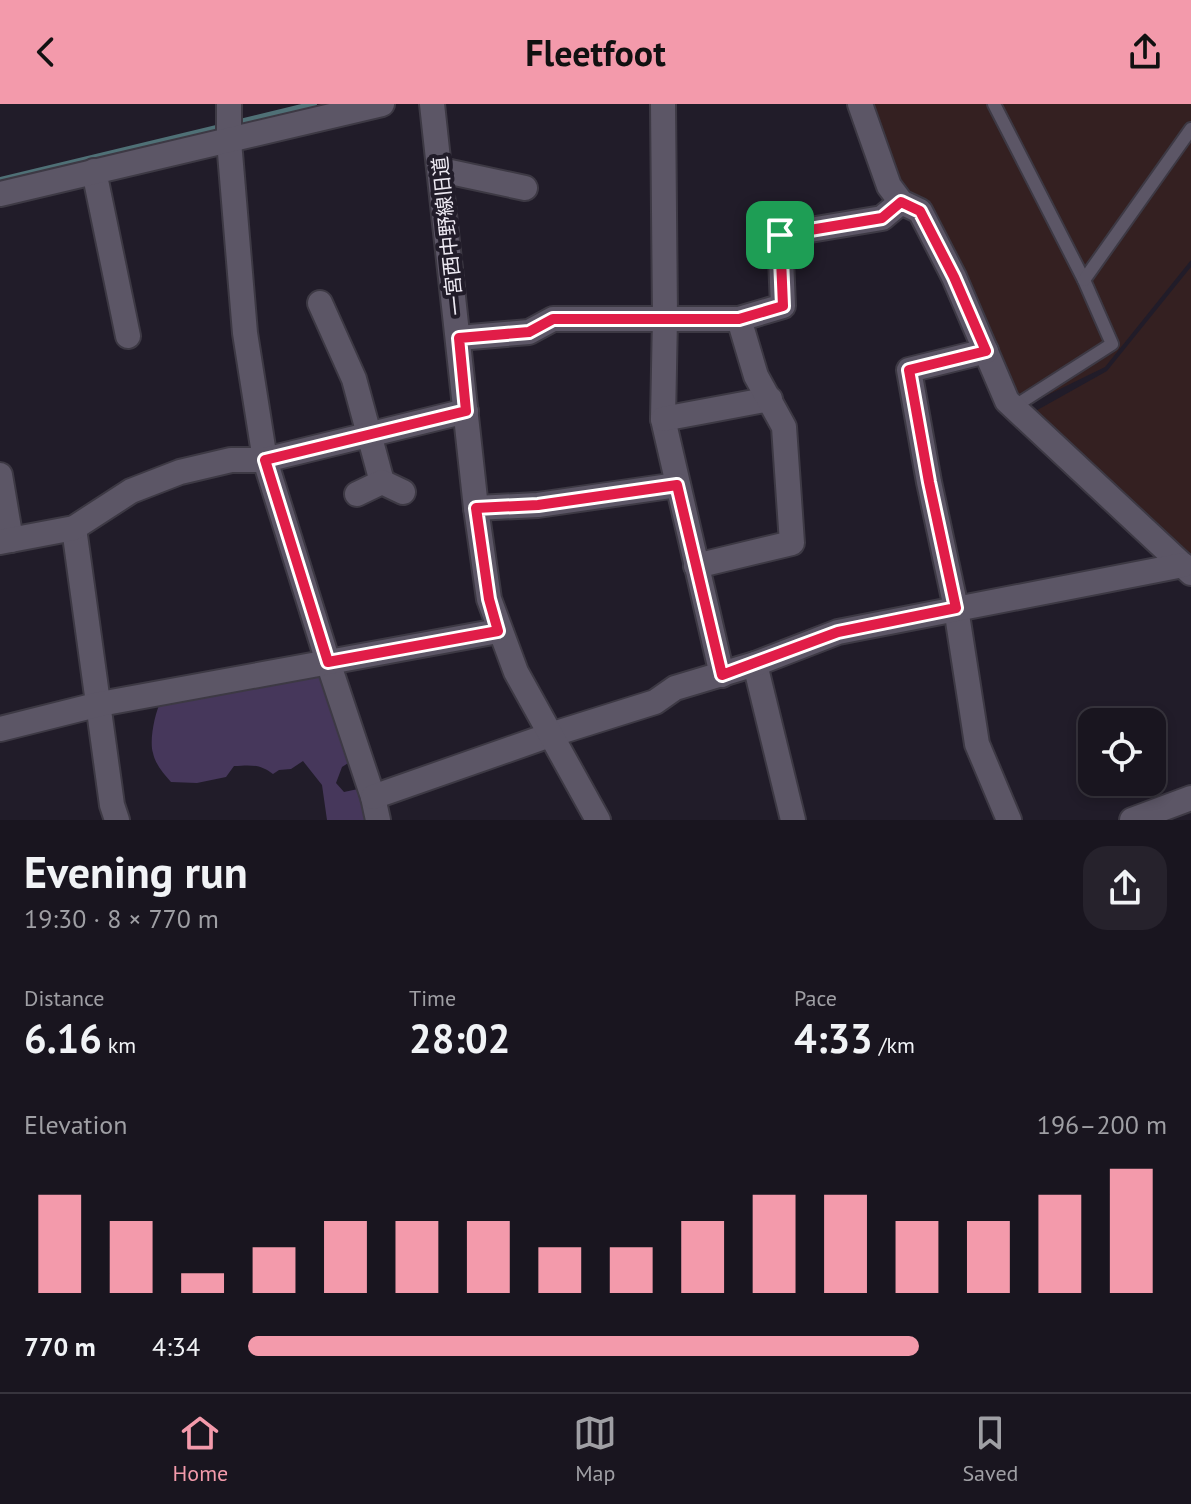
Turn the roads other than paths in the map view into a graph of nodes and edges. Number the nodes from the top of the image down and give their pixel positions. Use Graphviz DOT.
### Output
graph roads {
  1 [pos="229,104"];
  2 [pos="382,104"];
  3 [pos="432,104"];
  4 [pos="663,104"];
  5 [pos="860,104"];
  6 [pos="994,104"];
  7 [pos="1190,130"];
  8 [pos="229,141"];
  9 [pos="441,170"];
  10 [pos="94,171"];
  11 [pos="525,188"];
  12 [pos="0,194"];
  13 [pos="901,202"];
  14 [pos="1084,280"];
  15 [pos="320,303"];
  16 [pos="665,318"];
  17 [pos="739,319"];
  18 [pos="128,336"];
  19 [pos="459,338"];
  20 [pos="986,351"];
  21 [pos="770,399"];
  22 [pos="1012,408"];
  23 [pos="466,411"];
  24 [pos="663,419"];
  25 [pos="368,437"];
  26 [pos="265,460"];
  27 [pos="0,475"];
  28 [pos="677,485"];
  29 [pos="357,494"];
  30 [pos="476,508"];
  31 [pos="74,528"];
  32 [pos="6,541"];
  33 [pos="696,566"];
  34 [pos="1187,569"];
  35 [pos="956,608"];
  36 [pos="498,631"];
  37 [pos="328,662"];
  38 [pos="755,664"];
  39 [pos="722,675"];
  40 [pos="100,704"];
  41 [pos="0,729"];
  42 [pos="550,735"];
  43 [pos="1191,798"];
  44 [pos="376,809"];
  45 [pos="117,820"];
  46 [pos="598,820"];
  47 [pos="793,820"];
  48 [pos="1009,820"];
  49 [pos="1132,820"];
  1 -- 8 [label="street"];
  2 -- 8 [label="street"];
  3 -- 9 [label="street, 一宮西中野線旧道"];
  4 -- 16 [label="street"];
  5 -- 13 [label="street"];
  6 -- 14 [label="lane"];
  7 -- 14 [label="lane"];
  8 -- 10 [label="street"];
  8 -- 26 [label="street"];
  9 -- 11 [label="street"];
  9 -- 19 [label="street, 一宮西中野線旧道"];
  10 -- 12 [label="street"];
  10 -- 18 [label="street"];
  13 -- 17 [label="street"];
  13 -- 20 [label="street"];
  14 -- 22 [label="lane"];
  15 -- 25 [label="street"];
  16 -- 17 [label="street"];
  16 -- 19 [label="street"];
  16 -- 24 [label="street"];
  17 -- 21 [label="street"];
  19 -- 23 [label="street, 一宮西中野線旧道"];
  20 -- 22 [label="street"];
  20 -- 35 [label="street"];
  21 -- 24 [label="street"];
  21 -- 33 [label="street"];
  22 -- 34 [label="street"];
  23 -- 25 [label="street"];
  23 -- 30 [label="street, 一宮西中野線旧道"];
  24 -- 28 [label="street"];
  25 -- 26 [label="street"];
  25 -- 29 [label="street"];
  26 -- 31 [label="street"];
  26 -- 37 [label="street"];
  27 -- 32 [label="street"];
  28 -- 30 [label="street"];
  28 -- 33 [label="street"];
  30 -- 36 [label="street, 一宮西中野線旧道"];
  31 -- 32 [label="street"];
  31 -- 40 [label="street"];
  33 -- 39 [label="street"];
  34 -- 35 [label="street"];
  35 -- 38 [label="street"];
  35 -- 48 [label="street"];
  36 -- 37 [label="street"];
  36 -- 42 [label="street, 一宮西中野線旧道"];
  37 -- 40 [label="street"];
  37 -- 44 [label="street"];
  38 -- 39 [label="street"];
  38 -- 47 [label="street"];
  39 -- 42 [label="street"];
  40 -- 41 [label="street"];
  40 -- 45 [label="street"];
  42 -- 44 [label="street"];
  42 -- 46 [label="street, 一宮西中野線旧道"];
  43 -- 49 [label="street"];
}
